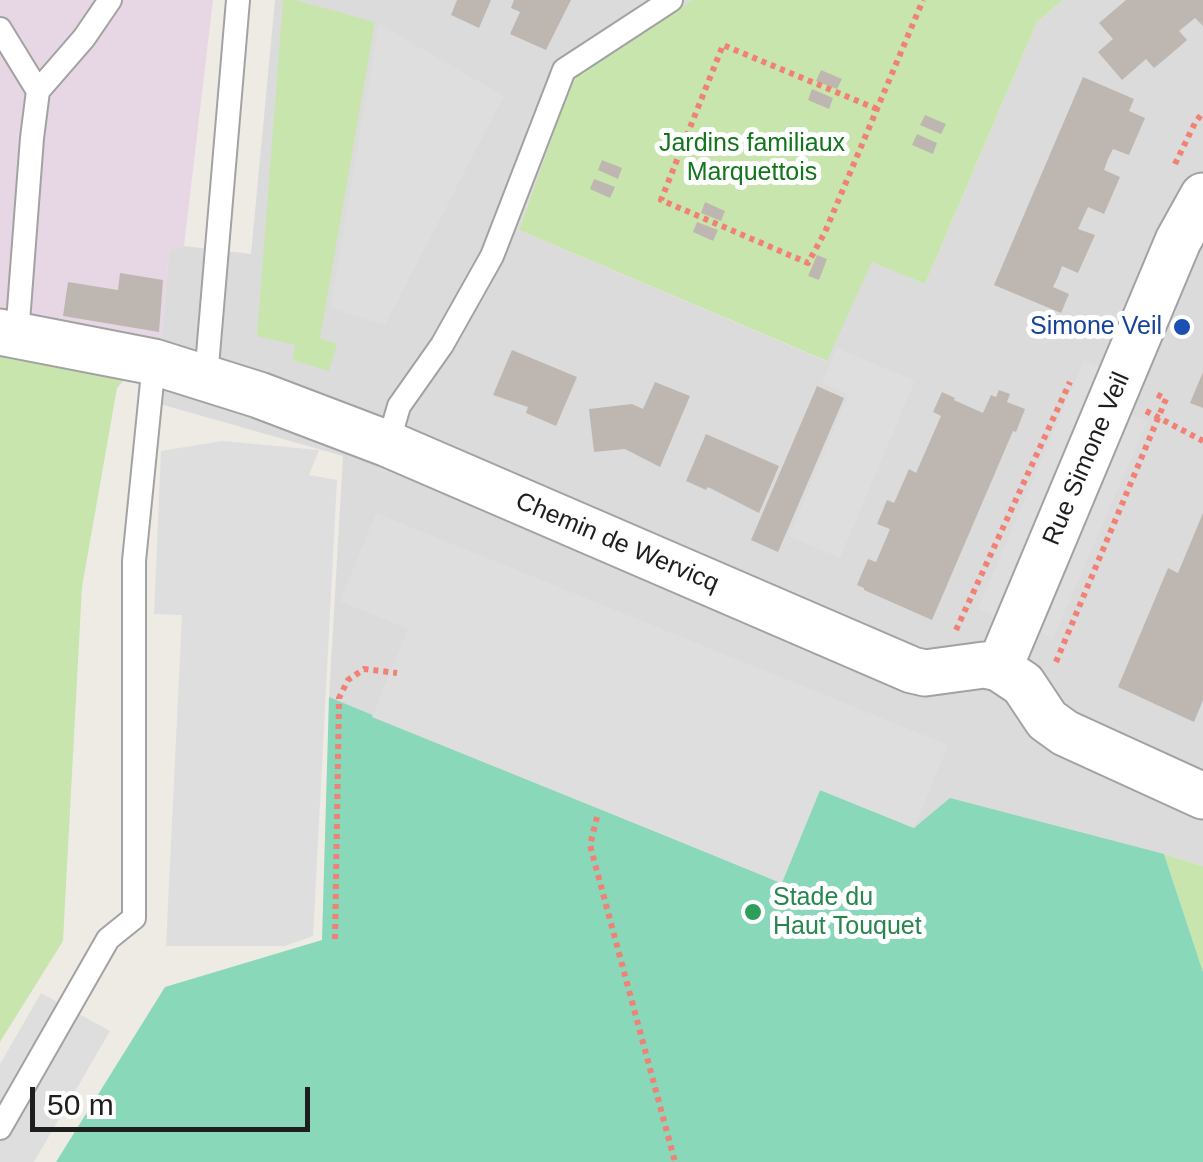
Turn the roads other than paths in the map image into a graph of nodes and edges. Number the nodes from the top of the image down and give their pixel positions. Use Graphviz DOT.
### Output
graph roads {
  1 [pos="110,0"];
  2 [pos="238,0"];
  3 [pos="671,0"];
  4 [pos="0,29"];
  5 [pos="38,91"];
  6 [pos="1203,196"];
  7 [pos="9,333"];
  8 [pos="154,362"];
  9 [pos="206,378"];
  10 [pos="388,444"];
  11 [pos="1011,676"];
  12 [pos="1203,796"];
  13 [pos="0,1128"];
  1 -- 5 [label="lane"];
  2 -- 9 [label="lane"];
  3 -- 10 [label="lane"];
  4 -- 5 [label="lane"];
  5 -- 7 [label="lane"];
  6 -- 11 [label="street, Rue Simone Veil"];
  7 -- 8 [label="street, Chemin de Wervicq"];
  8 -- 9 [label="street, Chemin de Wervicq"];
  8 -- 13 [label="lane"];
  9 -- 10 [label="street, Chemin de Wervicq"];
  10 -- 11 [label="street, Chemin de Wervicq"];
  11 -- 12 [label="street"];
}
